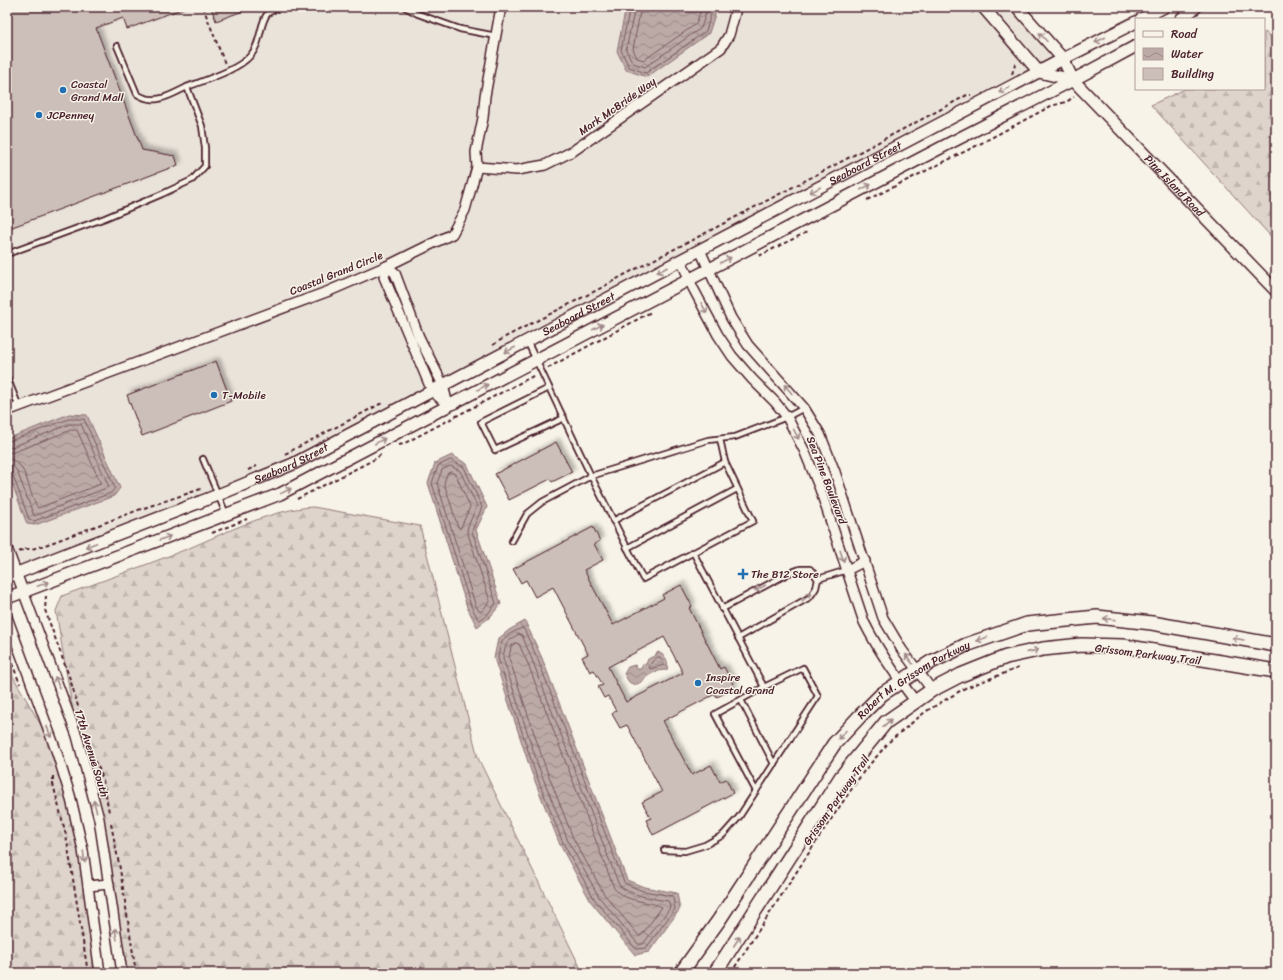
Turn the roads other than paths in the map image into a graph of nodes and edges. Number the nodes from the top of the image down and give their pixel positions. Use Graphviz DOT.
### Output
graph roads {
  1 [pos="279,7"];
  2 [pos="405,7"];
  3 [pos="501,7"];
  4 [pos="733,7"];
  5 [pos="983,7"];
  6 [pos="1017,7"];
  7 [pos="1164,7"];
  8 [pos="1196,7"];
  9 [pos="1143,18"];
  10 [pos="1182,18"];
  11 [pos="1135,22"];
  12 [pos="496,36"];
  13 [pos="117,46"];
  14 [pos="1135,47"];
  15 [pos="1063,58"];
  16 [pos="1039,72"];
  17 [pos="1073,80"];
  18 [pos="187,87"];
  19 [pos="477,167"];
  20 [pos="700,250"];
  21 [pos="7,254"];
  22 [pos="681,260"];
  23 [pos="387,266"];
  24 [pos="709,269"];
  25 [pos="689,279"];
  26 [pos="1276,291"];
  27 [pos="527,341"];
  28 [pos="536,359"];
  29 [pos="7,377"];
  30 [pos="443,385"];
  31 [pos="549,388"];
  32 [pos="432,390"];
  33 [pos="448,405"];
  34 [pos="18,407"];
  35 [pos="804,408"];
  36 [pos="7,411"];
  37 [pos="787,417"];
  38 [pos="564,418"];
  39 [pos="720,439"];
  40 [pos="203,458"];
  41 [pos="725,462"];
  42 [pos="590,476"];
  43 [pos="737,489"];
  44 [pos="218,495"];
  45 [pos="226,514"];
  46 [pos="613,521"];
  47 [pos="512,541"];
  48 [pos="628,548"];
  49 [pos="9,552"];
  50 [pos="693,552"];
  51 [pos="865,561"];
  52 [pos="847,570"];
  53 [pos="12,575"];
  54 [pos="818,579"];
  55 [pos="23,592"];
  56 [pos="7,598"];
  57 [pos="722,608"];
  58 [pos="7,617"];
  59 [pos="738,638"];
  60 [pos="1276,645"];
  61 [pos="918,671"];
  62 [pos="1276,671"];
  63 [pos="900,681"];
  64 [pos="764,687"];
  65 [pos="932,690"];
  66 [pos="741,700"];
  67 [pos="916,702"];
  68 [pos="774,764"];
  69 [pos="756,790"];
  70 [pos="664,850"];
  71 [pos="109,884"];
  72 [pos="88,886"];
  73 [pos="100,973"];
  74 [pos="122,973"];
  75 [pos="681,973"];
  76 [pos="715,973"];
  1 -- 18 [label="lane"];
  2 -- 12 [label="lane"];
  3 -- 12 [label="street, Coastal Grand Circle"];
  4 -- 19 [label="street, Mark McBride Way"];
  5 -- 16 [label="street"];
  15 -- 6 [label="street, Pine Island Road, one-way"];
  7 -- 9 [label="street"];
  8 -- 10 [label="street"];
  11 -- 15 [label="street, Seaboard Street, one-way"];
  12 -- 19 [label="street, Coastal Grand Circle"];
  13 -- 18 [label="lane"];
  14 -- 17 [label="street, Seaboard Street"];
  15 -- 16 [label="street, Seaboard Street"];
  15 -- 17 [label="street, Pine Island Road"];
  16 -- 17 [label="street"];
  16 -- 20 [label="street, Seaboard Street, one-way"];
  24 -- 17 [label="street, Seaboard Street, one-way"];
  17 -- 26 [label="street, Pine Island Road"];
  18 -- 21 [label="lane"];
  19 -- 23 [label="street, Coastal Grand Circle"];
  20 -- 22 [label="street, Seaboard Street"];
  20 -- 24 [label="street, Sea Pine Boulevard"];
  22 -- 25 [label="street, Sea Pine Boulevard"];
  22 -- 27 [label="street, Seaboard Street, one-way"];
  23 -- 30 [label="street"];
  23 -- 32 [label="street"];
  23 -- 34 [label="street, Coastal Grand Circle"];
  24 -- 25 [label="street, Seaboard Street"];
  35 -- 24 [label="street, Sea Pine Boulevard, one-way"];
  28 -- 25 [label="street, Seaboard Street, one-way"];
  25 -- 37 [label="street, Sea Pine Boulevard, one-way"];
  27 -- 28 [label="lane"];
  27 -- 30 [label="street, Seaboard Street, one-way"];
  28 -- 31 [label="lane"];
  33 -- 28 [label="street, Seaboard Street, one-way"];
  29 -- 34 [label="lane"];
  30 -- 32 [label="street, Seaboard Street"];
  30 -- 33 [label="street"];
  31 -- 38 [label="lane"];
  31 -- 38 [label="lane"];
  32 -- 33 [label="street"];
  32 -- 44 [label="street, Seaboard Street"];
  45 -- 33 [label="street, Seaboard Street, one-way"];
  34 -- 36 [label="street, Coastal Grand Circle"];
  35 -- 37 [label="lane"];
  35 -- 51 [label="street, Sea Pine Boulevard"];
  37 -- 39 [label="lane"];
  37 -- 52 [label="street, Sea Pine Boulevard, one-way"];
  38 -- 42 [label="lane"];
  39 -- 41 [label="lane"];
  39 -- 42 [label="lane"];
  40 -- 44 [label="lane"];
  41 -- 43 [label="lane"];
  41 -- 46 [label="lane"];
  42 -- 46 [label="lane"];
  42 -- 47 [label="lane"];
  43 -- 48 [label="lane"];
  43 -- 50 [label="lane"];
  44 -- 45 [label="lane"];
  44 -- 53 [label="street, Seaboard Street, one-way"];
  55 -- 45 [label="street, Seaboard Street, one-way"];
  46 -- 48 [label="lane"];
  48 -- 50 [label="lane"];
  49 -- 53 [label="street, 17th Avenue South"];
  50 -- 57 [label="lane"];
  51 -- 52 [label="street"];
  61 -- 51 [label="street, Sea Pine Boulevard, one-way"];
  52 -- 54 [label="lane"];
  52 -- 63 [label="street, Sea Pine Boulevard"];
  53 -- 55 [label="street, 17th Avenue South"];
  54 -- 57 [label="lane, one-way"];
  59 -- 54 [label="lane, one-way"];
  55 -- 56 [label="street, Seaboard Street"];
  71 -- 55 [label="street, 17th Avenue South, one-way"];
  57 -- 59 [label="lane"];
  58 -- 72 [label="street, one-way"];
  59 -- 64 [label="lane"];
  60 -- 61 [label="main road, Robert M. Grissom Parkway, one-way"];
  61 -- 63 [label="main road, Robert M. Grissom Parkway"];
  61 -- 65 [label="street, Sea Pine Boulevard"];
  65 -- 62 [label="main road, Robert M. Grissom Parkway, one-way"];
  63 -- 67 [label="street, Sea Pine Boulevard"];
  63 -- 75 [label="main road, Robert M. Grissom Parkway, one-way"];
  64 -- 66 [label="lane"];
  64 -- 68 [label="lane"];
  65 -- 67 [label="main road, Robert M. Grissom Parkway"];
  66 -- 68 [label="lane"];
  66 -- 69 [label="lane"];
  76 -- 67 [label="main road, Robert M. Grissom Parkway, one-way"];
  68 -- 69 [label="lane"];
  69 -- 70 [label="lane"];
  71 -- 72 [label="street"];
  74 -- 71 [label="street, 17th Avenue South, one-way"];
  72 -- 73 [label="street"];
}
